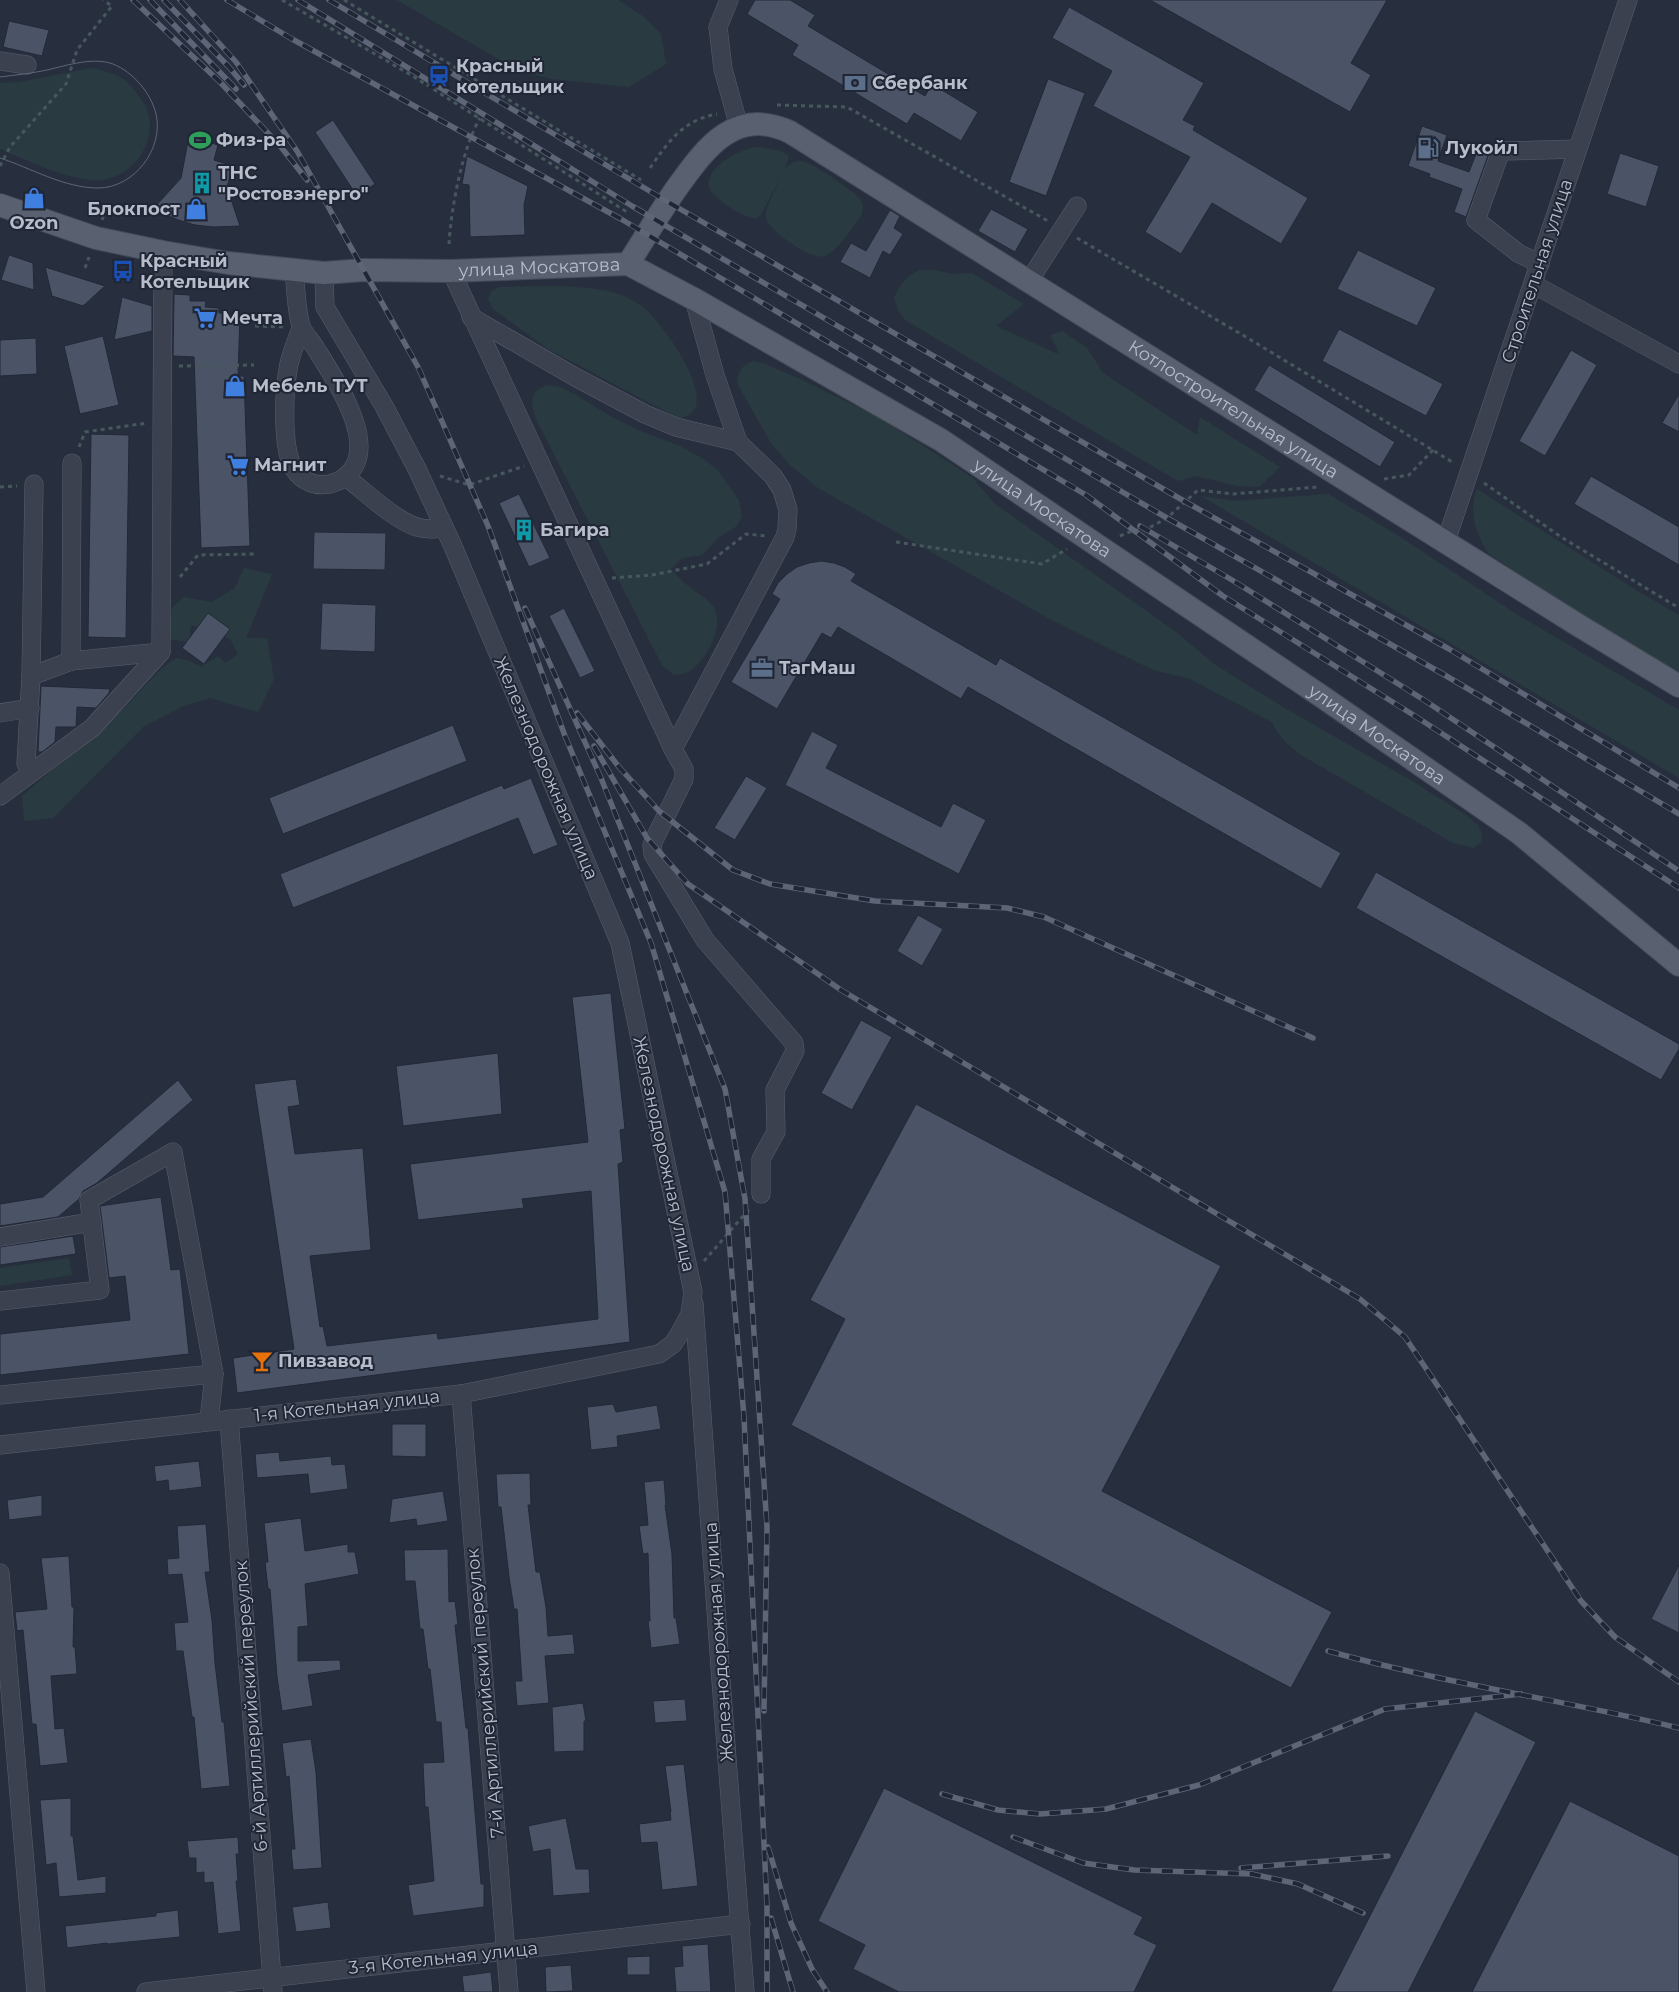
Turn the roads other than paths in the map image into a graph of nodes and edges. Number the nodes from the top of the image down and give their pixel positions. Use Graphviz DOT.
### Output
graph roads {
  1 [pos="729,0"];
  2 [pos="1628,0"];
  3 [pos="0,61"];
  4 [pos="27,65"];
  5 [pos="739,127"];
  6 [pos="1578,149"];
  7 [pos="0,205"];
  8 [pos="1077,206"];
  9 [pos="163,252"];
  10 [pos="628,264"];
  11 [pos="1540,264"];
  12 [pos="294,270"];
  13 [pos="450,271"];
  14 [pos="324,273"];
  15 [pos="1029,281"];
  16 [pos="1533,284"];
  17 [pos="694,299"];
  18 [pos="471,317"];
  19 [pos="302,328"];
  20 [pos="1679,364"];
  21 [pos="738,442"];
  22 [pos="72,464"];
  23 [pos="346,477"];
  24 [pos="34,484"];
  25 [pos="444,528"];
  26 [pos="1446,541"];
  27 [pos="161,652"];
  28 [pos="71,661"];
  29 [pos="31,676"];
  30 [pos="1679,686"];
  31 [pos="30,708"];
  32 [pos="0,714"];
  33 [pos="673,749"];
  34 [pos="26,764"];
  35 [pos="0,796"];
  36 [pos="1679,965"];
  37 [pos="761,1194"];
  38 [pos="92,1222"];
  39 [pos="0,1237"];
  40 [pos="694,1292"];
  41 [pos="0,1301"];
  42 [pos="681,1331"];
  43 [pos="214,1374"];
  44 [pos="461,1394"];
  45 [pos="0,1395"];
  46 [pos="229,1419"];
  47 [pos="209,1422"];
  48 [pos="0,1445"];
  49 [pos="0,1573"];
  50 [pos="741,1924"];
  51 [pos="506,1951"];
  52 [pos="272,1985"];
  53 [pos="36,1992"];
  54 [pos="146,1992"];
  55 [pos="509,1992"];
  56 [pos="745,1992"];
  1 -- 5 [label="street"];
  2 -- 6 [label="street, Строительная улица"];
  3 -- 4 [label="street"];
  5 -- 10 [label="main road"];
  5 -- 15 [label="main road, Котлостроительная улица"];
  6 -- 11 [label="street, Строительная улица"];
  6 -- 11 [label="street"];
  7 -- 9 [label="main road, улица Москатова"];
  8 -- 15 [label="street"];
  9 -- 12 [label="main road, улица Москатова"];
  9 -- 27 [label="street"];
  10 -- 13 [label="main road, улица Москатова"];
  10 -- 17 [label="main road, улица Москатова"];
  11 -- 16 [label="street, Строительная улица"];
  12 -- 14 [label="main road, улица Москатова"];
  12 -- 19 [label="street"];
  13 -- 14 [label="main road, улица Москатова"];
  13 -- 18 [label="street"];
  14 -- 25 [label="street, Железнодорожная улица"];
  15 -- 26 [label="main road, Котлостроительная улица"];
  16 -- 20 [label="street"];
  16 -- 26 [label="street, Строительная улица"];
  17 -- 21 [label="street"];
  17 -- 36 [label="main road, улица Москатова"];
  18 -- 21 [label="street"];
  18 -- 33 [label="street"];
  19 -- 23 [label="street"];
  19 -- 23 [label="street"];
  21 -- 33 [label="street"];
  22 -- 28 [label="street"];
  23 -- 25 [label="street"];
  24 -- 29 [label="street"];
  25 -- 40 [label="street, Железнодорожная улица"];
  26 -- 30 [label="main road, Котлостроительная улица"];
  27 -- 28 [label="street"];
  27 -- 35 [label="street"];
  28 -- 29 [label="street"];
  29 -- 31 [label="street"];
  31 -- 32 [label="street"];
  31 -- 34 [label="street"];
  33 -- 37 [label="street"];
  38 -- 39 [label="street"];
  38 -- 41 [label="street"];
  38 -- 43 [label="street"];
  40 -- 42 [label="street, Железнодорожная улица"];
  40 -- 50 [label="street, Железнодорожная улица"];
  42 -- 44 [label="street, 1-я Котельная улица"];
  43 -- 45 [label="street"];
  43 -- 47 [label="street"];
  44 -- 46 [label="street, 1-я Котельная улица"];
  44 -- 51 [label="street, 7-й Артиллерийский переулок"];
  46 -- 47 [label="street, 1-я Котельная улица"];
  46 -- 52 [label="street, 6-й Артиллерийский переулок"];
  47 -- 48 [label="street, 1-я Котельная улица"];
  49 -- 53 [label="street"];
  50 -- 51 [label="street, 3-я Котельная улица"];
  50 -- 56 [label="street, Железнодорожная улица"];
  51 -- 52 [label="street, 3-я Котельная улица"];
  51 -- 55 [label="street, 7-й Артиллерийский переулок"];
  52 -- 54 [label="street, 3-я Котельная улица"];
}
